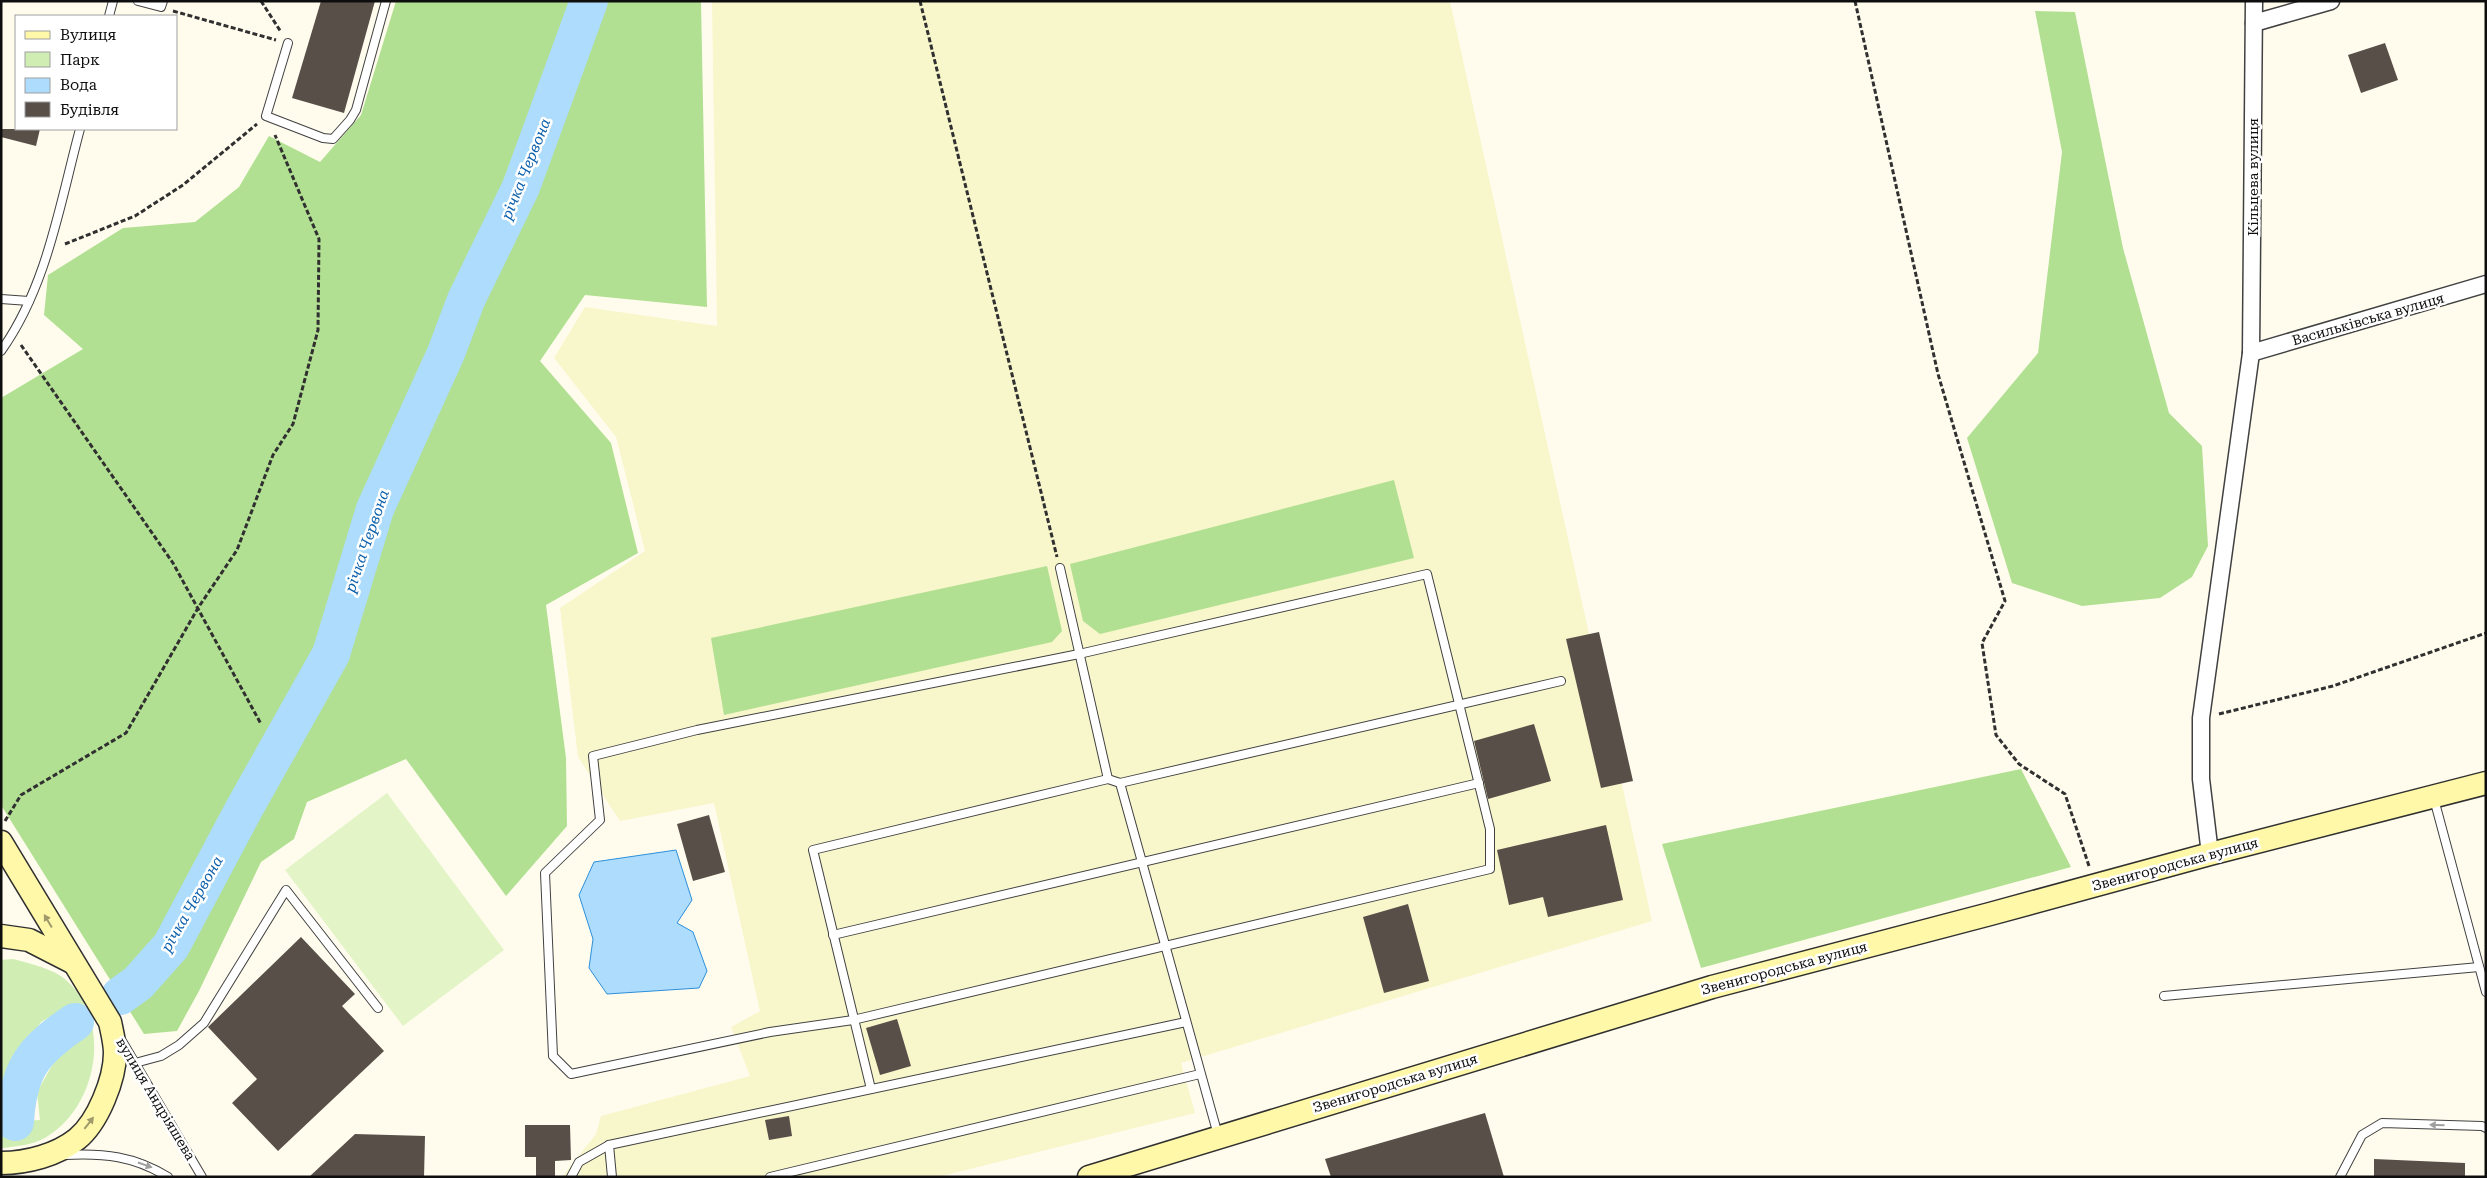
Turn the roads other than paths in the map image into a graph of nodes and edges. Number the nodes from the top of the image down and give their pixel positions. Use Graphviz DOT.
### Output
graph roads {
  1 [pos="113,1"];
  2 [pos="138,1"];
  3 [pos="386,1"];
  4 [pos="2254,1"];
  5 [pos="2331,1"];
  6 [pos="162,4"];
  7 [pos="109,15"];
  8 [pos="2254,23"];
  9 [pos="288,43"];
  10 [pos="80,130"];
  11 [pos="2486,284"];
  12 [pos="1,299"];
  13 [pos="29,301"];
  14 [pos="1,351"];
  15 [pos="2251,353"];
  16 [pos="1060,568"];
  17 [pos="1079,654"];
  18 [pos="1561,681"];
  19 [pos="1459,706"];
  20 [pos="1108,779"];
  21 [pos="1120,783"];
  22 [pos="1479,783"];
  23 [pos="2486,783"];
  24 [pos="2433,797"];
  25 [pos="2,833"];
  26 [pos="2210,854"];
  27 [pos="1142,862"];
  28 [pos="833,935"];
  29 [pos="1,936"];
  30 [pos="1164,944"];
  31 [pos="73,963"];
  32 [pos="2479,967"];
  33 [pos="2486,992"];
  34 [pos="2164,996"];
  35 [pos="378,1008"];
  36 [pos="853,1020"];
  37 [pos="110,1022"];
  38 [pos="1186,1022"];
  39 [pos="135,1063"];
  40 [pos="1200,1074"];
  41 [pos="871,1089"];
  42 [pos="2486,1128"];
  43 [pos="1218,1137"];
  44 [pos="609,1145"];
  45 [pos="46,1156"];
  46 [pos="1,1163"];
  47 [pos="168,1177"];
  48 [pos="202,1177"];
  49 [pos="571,1177"];
  50 [pos="612,1177"];
  51 [pos="770,1177"];
  52 [pos="1088,1177"];
  53 [pos="2340,1177"];
  1 -- 7 [label="lane"];
  2 -- 6 [label="lane"];
  3 -- 9 [label="lane"];
  4 -- 8 [label="street, Кільцева вулиця"];
  5 -- 8 [label="street"];
  8 -- 15 [label="street, Кільцева вулиця"];
  10 -- 13 [label="lane"];
  11 -- 15 [label="street, Васильківська вулиця"];
  12 -- 13 [label="lane"];
  13 -- 14 [label="lane"];
  15 -- 26 [label="street, Кільцева вулиця"];
  16 -- 17 [label="lane"];
  17 -- 19 [label="lane"];
  17 -- 20 [label="lane"];
  17 -- 36 [label="lane"];
  18 -- 19 [label="lane"];
  19 -- 21 [label="lane"];
  19 -- 22 [label="lane"];
  20 -- 21 [label="lane"];
  20 -- 28 [label="lane"];
  21 -- 27 [label="lane"];
  22 -- 27 [label="lane"];
  22 -- 30 [label="lane"];
  23 -- 24 [label="street, Звенигородська вулиця"];
  24 -- 26 [label="street, Звенигородська вулиця"];
  24 -- 32 [label="lane"];
  31 -- 25 [label="street, one-way"];
  26 -- 43 [label="street, Звенигородська вулиця"];
  27 -- 28 [label="lane"];
  27 -- 30 [label="lane"];
  28 -- 36 [label="lane"];
  29 -- 31 [label="street"];
  30 -- 36 [label="lane"];
  30 -- 38 [label="lane"];
  31 -- 37 [label="street"];
  32 -- 33 [label="lane"];
  32 -- 34 [label="lane"];
  35 -- 39 [label="lane"];
  36 -- 41 [label="lane"];
  37 -- 39 [label="lane, вулиця Андріяшева"];
  45 -- 37 [label="street, one-way"];
  38 -- 40 [label="lane"];
  38 -- 41 [label="lane"];
  39 -- 48 [label="lane, вулиця Андріяшева"];
  40 -- 43 [label="lane"];
  40 -- 51 [label="lane"];
  41 -- 44 [label="lane"];
  42 -- 53 [label="lane, one-way"];
  43 -- 52 [label="street, Звенигородська вулиця"];
  44 -- 49 [label="lane"];
  44 -- 50 [label="lane"];
  45 -- 46 [label="street"];
  45 -- 47 [label="lane, one-way"];
}
